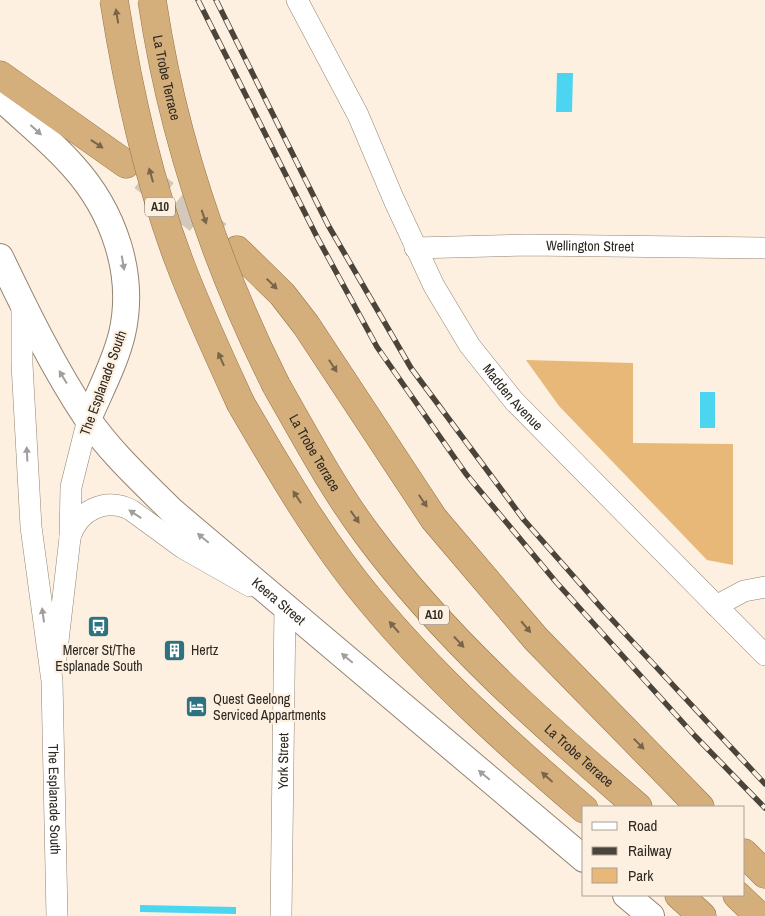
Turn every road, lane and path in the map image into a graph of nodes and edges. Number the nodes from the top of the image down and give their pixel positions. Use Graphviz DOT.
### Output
graph roads {
  1 [pos="114,0"];
  2 [pos="152,0"];
  3 [pos="298,0"];
  4 [pos="309,0"];
  5 [pos="0,75"];
  6 [pos="341,81"];
  7 [pos="0,97"];
  8 [pos="126,164"];
  9 [pos="415,248"];
  10 [pos="765,248"];
  11 [pos="237,250"];
  12 [pos="0,257"];
  13 [pos="22,301"];
  14 [pos="88,419"];
  15 [pos="70,538"];
  16 [pos="765,587"];
  17 [pos="283,605"];
  18 [pos="716,606"];
  19 [pos="765,655"];
  20 [pos="52,681"];
  21 [pos="637,806"];
  22 [pos="699,806"];
  23 [pos="582,807"];
  24 [pos="745,853"];
  25 [pos="582,857"];
  26 [pos="765,874"];
  27 [pos="627,896"];
  28 [pos="680,896"];
  29 [pos="738,896"];
  30 [pos="57,916"];
  31 [pos="281,916"];
  32 [pos="651,916"];
  33 [pos="702,916"];
  34 [pos="759,916"];
  23 -- 1 [label="highway, A10, one-way, bridge"];
  2 -- 21 [label="highway, La Trobe Terrace / A10, one-way, bridge"];
  3 -- 6 [label="street, Madden Avenue"];
  4 -- 6 [label="street, Madden Avenue"];
  5 -- 8 [label="highway, one-way"];
  6 -- 9 [label="street, Madden Avenue"];
  7 -- 14 [label="street, The Esplanade South, one-way"];
  9 -- 10 [label="street, Wellington Street"];
  9 -- 18 [label="street, Madden Avenue"];
  11 -- 22 [label="highway, one-way"];
  12 -- 13 [label="street, Keera Street"];
  14 -- 13 [label="street, Keera Street, one-way"];
  20 -- 13 [label="street, The Esplanade South, one-way"];
  14 -- 15 [label="street, The Esplanade South"];
  17 -- 14 [label="street, Keera Street, one-way"];
  17 -- 15 [label="street, one-way"];
  15 -- 20 [label="street, The Esplanade South"];
  16 -- 18 [label="street"];
  25 -- 17 [label="street, Keera Street, one-way"];
  17 -- 31 [label="street, York Street"];
  18 -- 19 [label="street, Madden Avenue"];
  20 -- 30 [label="street, The Esplanade South"];
  24 -- 26 [label="highway"];
  27 -- 32 [label="street"];
  28 -- 33 [label="highway"];
  29 -- 34 [label="highway"];
}
